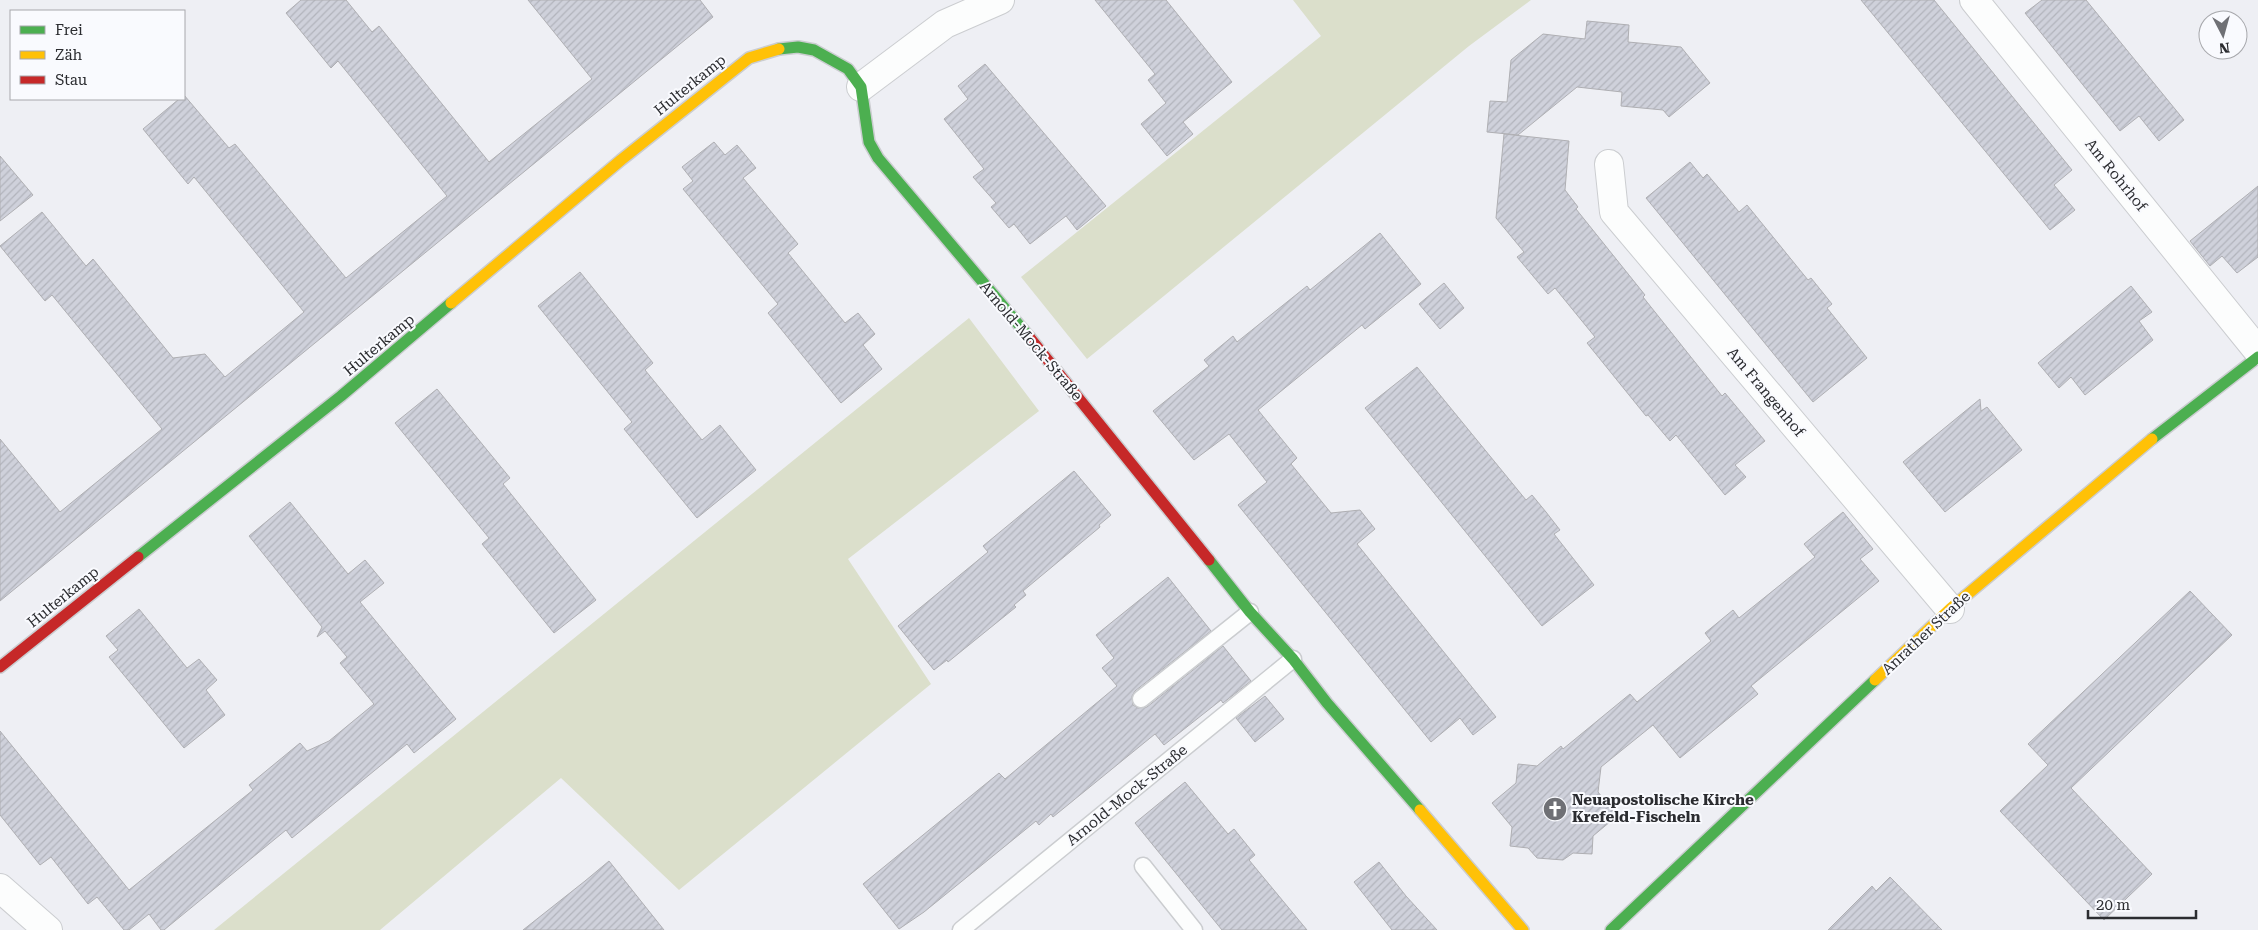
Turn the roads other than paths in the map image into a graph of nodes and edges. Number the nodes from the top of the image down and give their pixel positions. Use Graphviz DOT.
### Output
graph roads {
  1 [pos="1974,0"];
  2 [pos="991,2"];
  3 [pos="861,87"];
  4 [pos="1609,164"];
  5 [pos="2258,351"];
  6 [pos="2258,357"];
  7 [pos="1950,609"];
  8 [pos="1250,612"];
  9 [pos="1293,659"];
  10 [pos="0,667"];
  11 [pos="1141,699"];
  12 [pos="1143,866"];
  13 [pos="0,888"];
  14 [pos="48,930"];
  15 [pos="961,930"];
  16 [pos="1194,930"];
  17 [pos="1524,930"];
  18 [pos="1611,930"];
  1 -- 5 [label="street, Am Rohrhof"];
  2 -- 3 [label="street"];
  3 -- 8 [label="street, Arnold-Mock-Straße"];
  3 -- 10 [label="street, Hulterkamp"];
  4 -- 7 [label="street, Am Frangenhof"];
  6 -- 7 [label="street, Anrather Straße"];
  7 -- 18 [label="street, Anrather Straße"];
  8 -- 9 [label="street, Arnold-Mock-Straße"];
  8 -- 11 [label="lane"];
  9 -- 15 [label="lane, Arnold-Mock-Straße"];
  9 -- 17 [label="street, Arnold-Mock-Straße"];
  12 -- 16 [label="lane"];
  13 -- 14 [label="street"];
}
